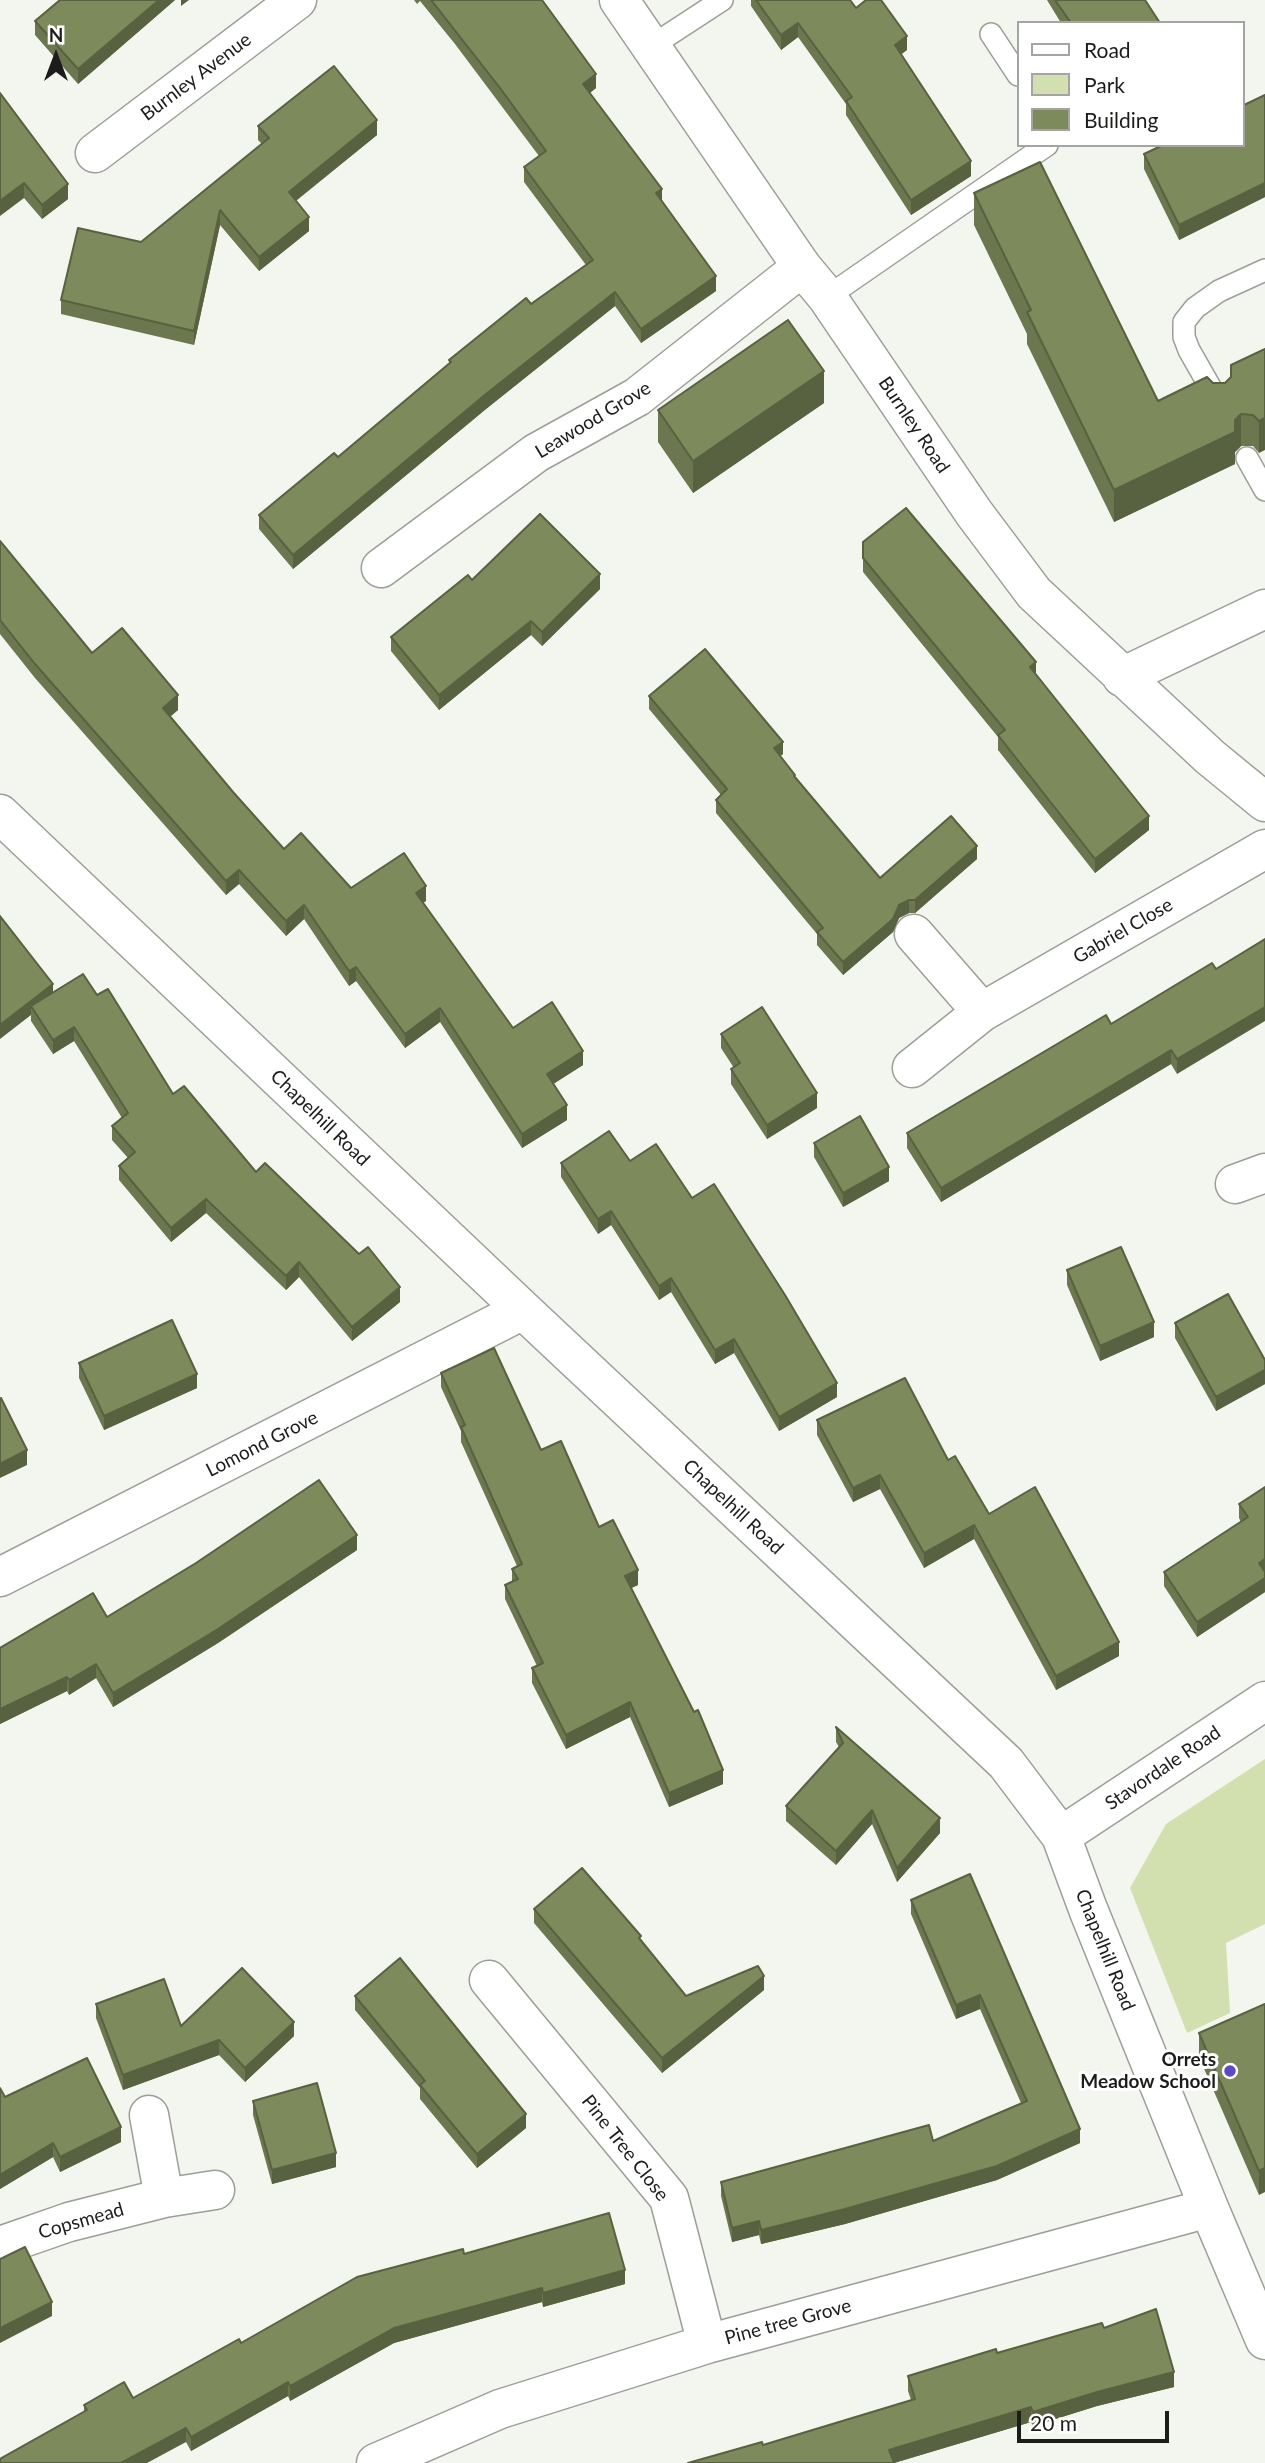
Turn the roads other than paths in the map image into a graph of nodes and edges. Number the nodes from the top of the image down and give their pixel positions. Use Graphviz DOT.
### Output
graph roads {
  1 [pos="297,0"];
  2 [pos="619,0"];
  3 [pos="722,0"];
  4 [pos="990,34"];
  5 [pos="650,47"];
  6 [pos="1016,72"];
  7 [pos="1044,147"];
  8 [pos="95,153"];
  9 [pos="802,267"];
  10 [pos="1265,270"];
  11 [pos="827,297"];
  12 [pos="1219,403"];
  13 [pos="1247,458"];
  14 [pos="1265,490"];
  15 [pos="381,568"];
  16 [pos="1265,609"];
  17 [pos="1122,677"];
  18 [pos="1265,802"];
  19 [pos="0,814"];
  20 [pos="1265,849"];
  21 [pos="914,934"];
  22 [pos="982,1012"];
  23 [pos="912,1068"];
  24 [pos="523,1310"];
  25 [pos="0,1577"];
  26 [pos="1265,1700"];
  27 [pos="1061,1836"];
  28 [pos="489,1980"];
  29 [pos="149,2115"];
  30 [pos="215,2190"];
  31 [pos="164,2198"];
  32 [pos="1209,2208"];
  33 [pos="0,2246"];
  34 [pos="1265,2340"];
  35 [pos="708,2344"];
  36 [pos="376,2463"];
  1 -- 8 [label="street, Burnley Avenue"];
  2 -- 5 [label="street, Burnley Road"];
  3 -- 5 [label="lane"];
  4 -- 6 [label="lane"];
  5 -- 9 [label="street, Burnley Road"];
  7 -- 11 [label="lane"];
  9 -- 11 [label="street, Burnley Road"];
  9 -- 15 [label="street, Leawood Grove"];
  10 -- 12 [label="lane"];
  11 -- 17 [label="street, Burnley Road"];
  13 -- 14 [label="lane"];
  16 -- 17 [label="street"];
  17 -- 18 [label="street, Burnley Road"];
  19 -- 24 [label="street, Chapelhill Road"];
  20 -- 22 [label="street, Gabriel Close"];
  21 -- 22 [label="street"];
  22 -- 23 [label="street, Gabriel Close"];
  24 -- 25 [label="street, Lomond Grove"];
  24 -- 27 [label="street, Chapelhill Road"];
  26 -- 27 [label="street, Stavordale Road"];
  27 -- 32 [label="street, Chapelhill Road"];
  28 -- 35 [label="street, Pine Tree Close"];
  29 -- 31 [label="street"];
  30 -- 31 [label="street, Copsmead"];
  31 -- 33 [label="street, Copsmead"];
  32 -- 34 [label="street, Chapelhill Road"];
  32 -- 35 [label="street, Pine tree Grove"];
  35 -- 36 [label="street, Pine tree Grove"];
}
